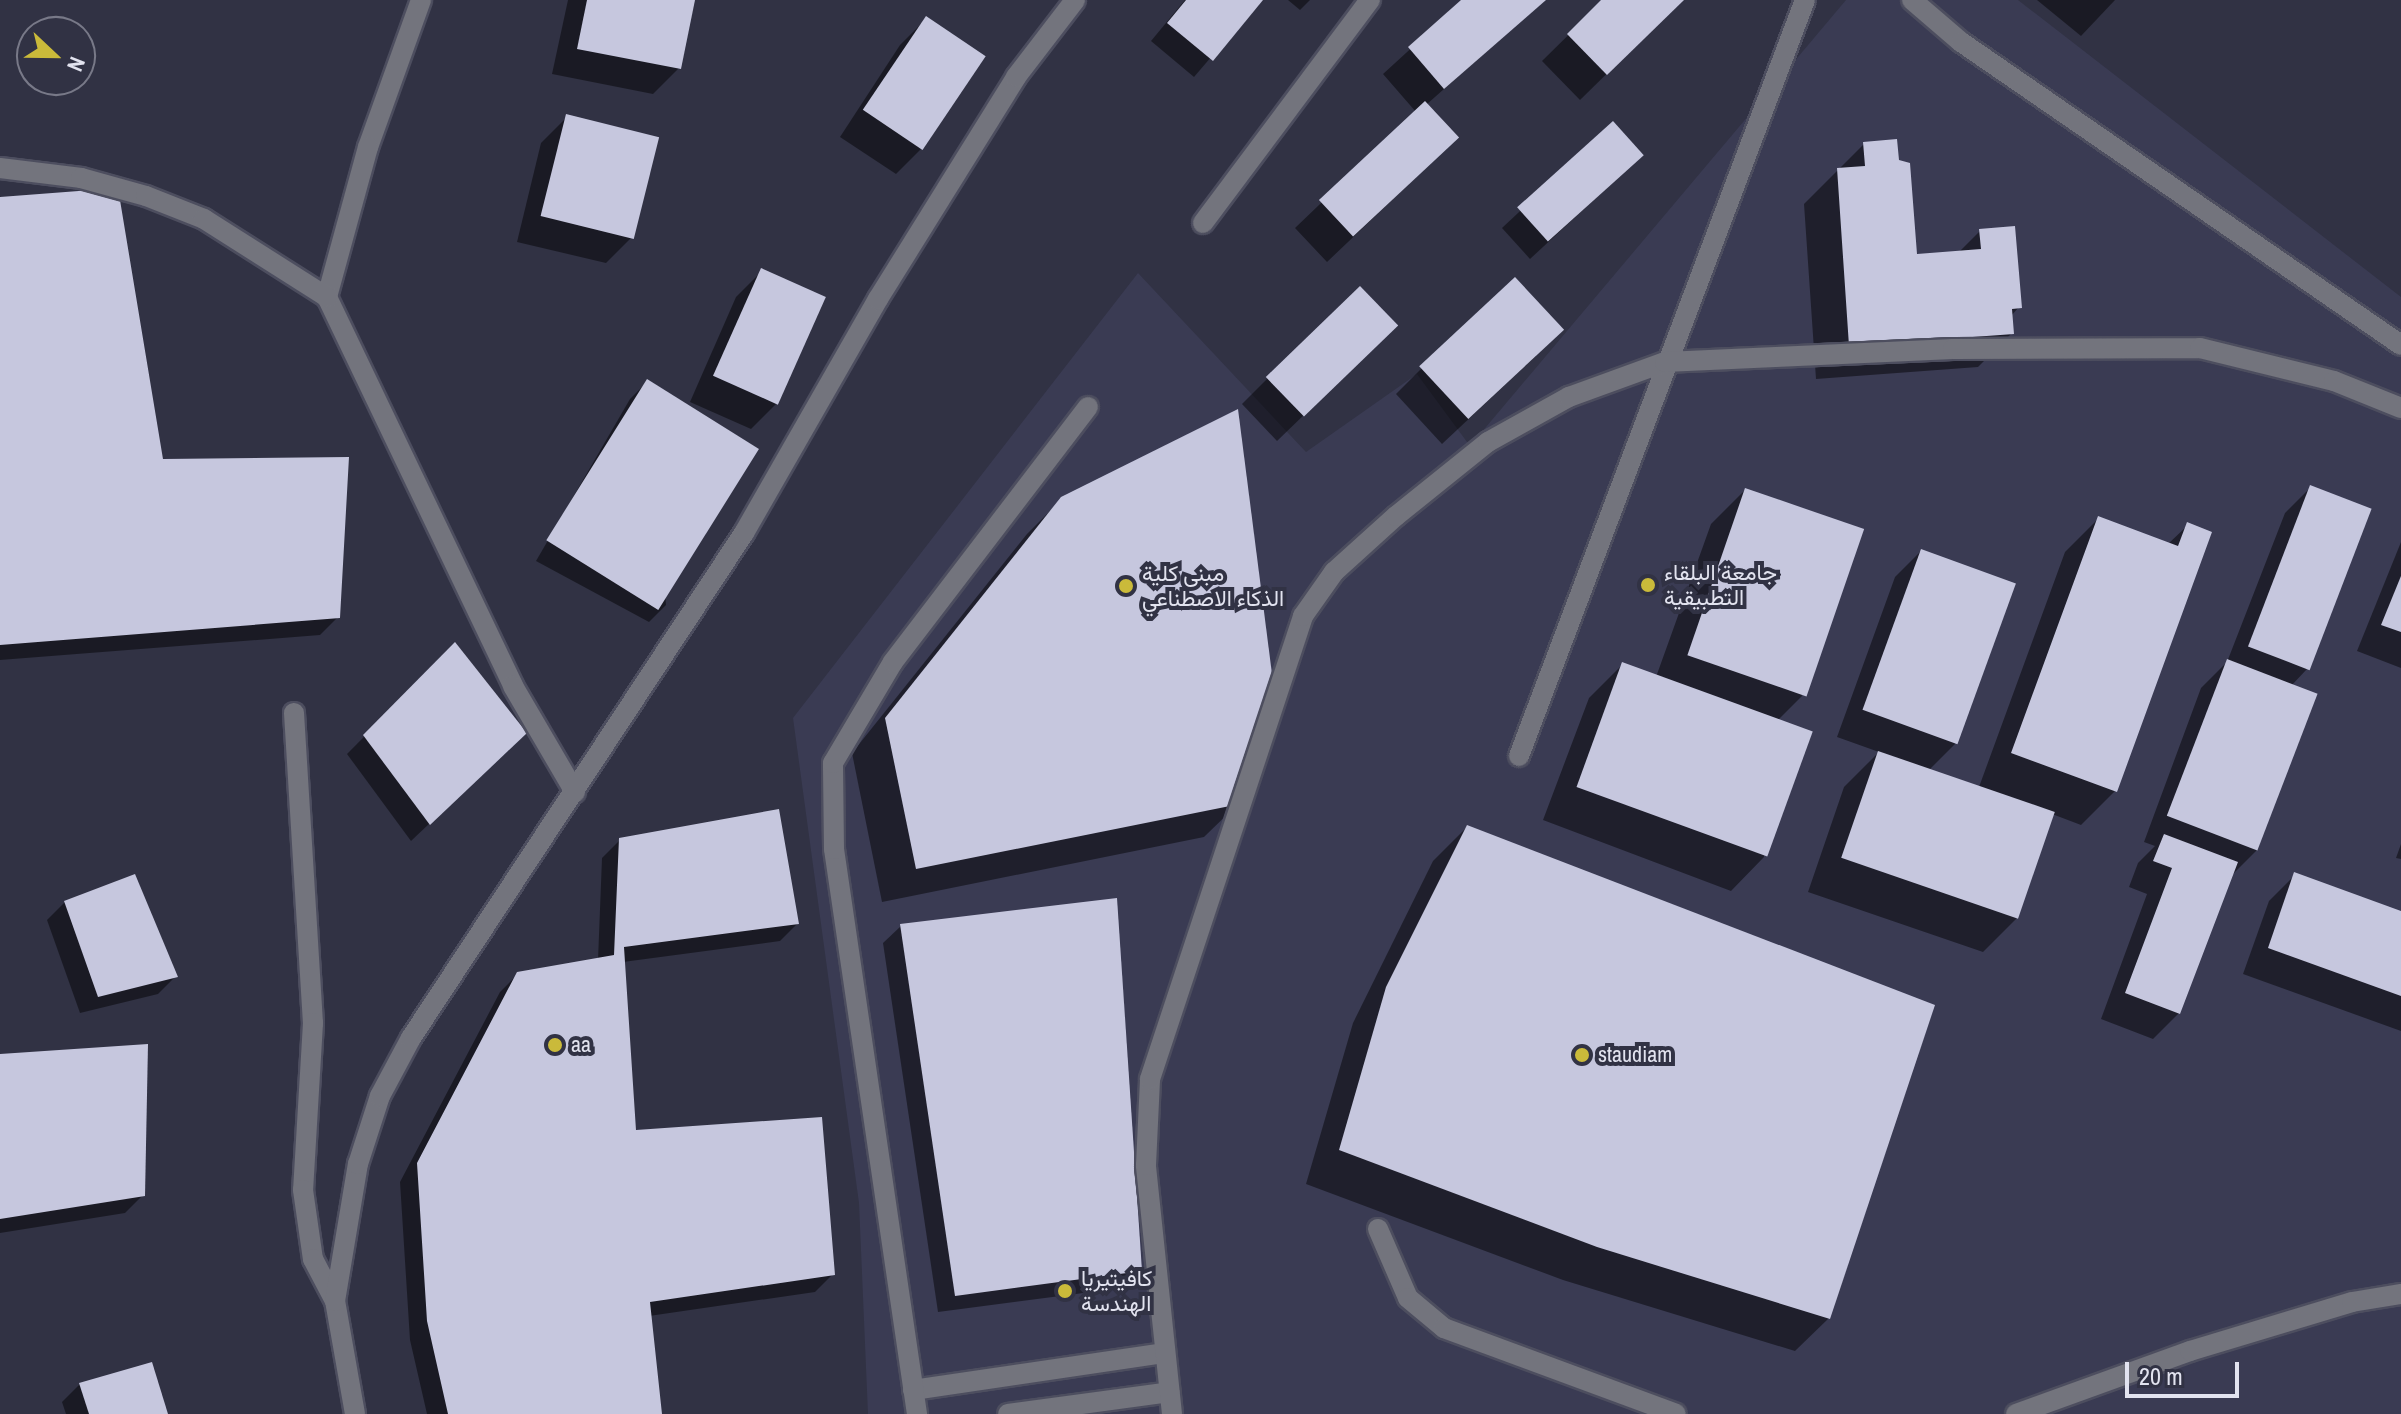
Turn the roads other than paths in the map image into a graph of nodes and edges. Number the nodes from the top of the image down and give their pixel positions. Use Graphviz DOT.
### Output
graph roads {
  1 [pos="421,0"];
  2 [pos="1075,0"];
  3 [pos="1370,0"];
  4 [pos="1805,0"];
  5 [pos="1920,3"];
  6 [pos="0,168"];
  7 [pos="1203,223"];
  8 [pos="327,297"];
  9 [pos="2401,345"];
  10 [pos="1665,362"];
  11 [pos="1088,407"];
  12 [pos="2401,408"];
  13 [pos="294,713"];
  14 [pos="1519,756"];
  15 [pos="575,792"];
  16 [pos="1378,1229"];
  17 [pos="2401,1294"];
  18 [pos="335,1301"];
  19 [pos="1163,1353"];
  20 [pos="913,1390"];
  21 [pos="1170,1392"];
  22 [pos="355,1414"];
  23 [pos="917,1414"];
  24 [pos="1008,1414"];
  25 [pos="1172,1414"];
  26 [pos="1676,1414"];
  27 [pos="2016,1414"];
  1 -- 8 [label="street"];
  2 -- 15 [label="street"];
  3 -- 7 [label="street"];
  4 -- 10 [label="street"];
  5 -- 9 [label="street"];
  6 -- 8 [label="street"];
  8 -- 15 [label="street"];
  10 -- 12 [label="street"];
  10 -- 14 [label="street"];
  10 -- 19 [label="street"];
  11 -- 20 [label="street"];
  13 -- 18 [label="street"];
  15 -- 18 [label="street"];
  16 -- 26 [label="street"];
  17 -- 27 [label="street"];
  18 -- 22 [label="street"];
  19 -- 20 [label="street"];
  19 -- 21 [label="street"];
  20 -- 23 [label="street"];
  21 -- 24 [label="street"];
  21 -- 25 [label="street"];
}
